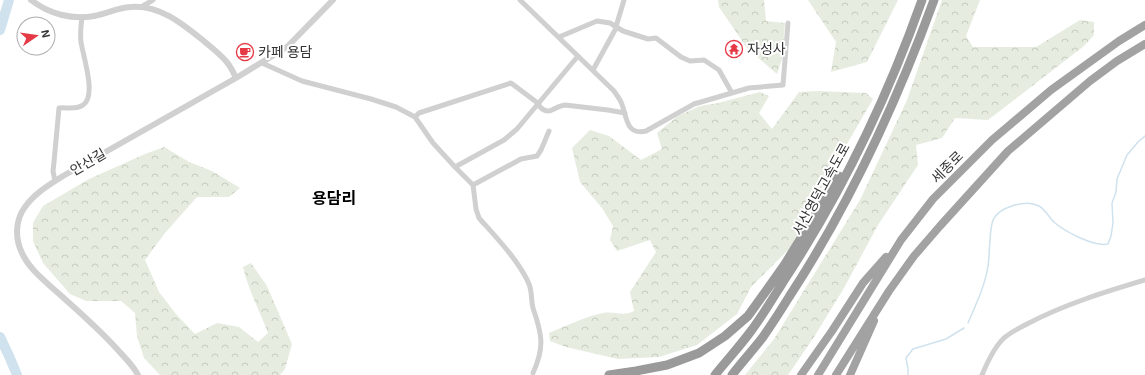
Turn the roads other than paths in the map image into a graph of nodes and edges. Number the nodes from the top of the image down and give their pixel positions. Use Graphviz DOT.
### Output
graph roads {
  1 [pos="31,0"];
  2 [pos="153,0"];
  3 [pos="333,0"];
  4 [pos="520,0"];
  5 [pos="624,0"];
  6 [pos="922,0"];
  7 [pos="934,0"];
  8 [pos="141,7"];
  9 [pos="82,17"];
  10 [pos="788,23"];
  11 [pos="1145,26"];
  12 [pos="616,27"];
  13 [pos="559,37"];
  14 [pos="1145,44"];
  15 [pos="578,56"];
  16 [pos="262,63"];
  17 [pos="593,70"];
  18 [pos="236,78"];
  19 [pos="732,93"];
  20 [pos="539,104"];
  21 [pos="625,114"];
  22 [pos="875,116"];
  23 [pos="415,117"];
  24 [pos="549,131"];
  25 [pos="455,167"];
  26 [pos="55,181"];
  27 [pos="473,185"];
  28 [pos="901,240"];
  29 [pos="1145,280"];
  30 [pos="889,291"];
  31 [pos="763,337"];
  32 [pos="532,373"];
  33 [pos="138,375"];
  34 [pos="609,375"];
  35 [pos="715,375"];
  36 [pos="732,375"];
  37 [pos="737,375"];
  38 [pos="801,375"];
  39 [pos="818,375"];
  40 [pos="836,375"];
  41 [pos="850,375"];
  42 [pos="982,375"];
  1 -- 9 [label="street"];
  2 -- 8 [label="street"];
  3 -- 16 [label="street, 안산길"];
  4 -- 13 [label="street"];
  5 -- 12 [label="street"];
  6 -- 22 [label="highway, 서산영덕고속도로"];
  7 -- 31 [label="highway, 서산영덕고속도로"];
  8 -- 9 [label="street"];
  8 -- 18 [label="street"];
  9 -- 26 [label="street"];
  10 -- 19 [label="street"];
  11 -- 28 [label="highway, 세종로"];
  12 -- 13 [label="street"];
  12 -- 17 [label="street"];
  12 -- 19 [label="street"];
  13 -- 15 [label="street"];
  14 -- 30 [label="highway"];
  15 -- 17 [label="street"];
  15 -- 20 [label="street"];
  16 -- 18 [label="street, 안산길"];
  16 -- 23 [label="street"];
  17 -- 21 [label="street"];
  18 -- 26 [label="street, 안산길"];
  19 -- 21 [label="street"];
  20 -- 21 [label="street"];
  20 -- 23 [label="street"];
  20 -- 25 [label="street"];
  22 -- 34 [label="highway"];
  22 -- 35 [label="highway, 서산영덕고속도로"];
  23 -- 25 [label="street"];
  24 -- 27 [label="street"];
  25 -- 27 [label="street"];
  26 -- 33 [label="street, 안산길"];
  27 -- 32 [label="street"];
  28 -- 38 [label="highway"];
  28 -- 39 [label="highway, 세종로"];
  29 -- 42 [label="street"];
  30 -- 40 [label="highway"];
  30 -- 41 [label="highway"];
  31 -- 36 [label="highway, 서산영덕고속도로"];
  31 -- 37 [label="highway"];
}
